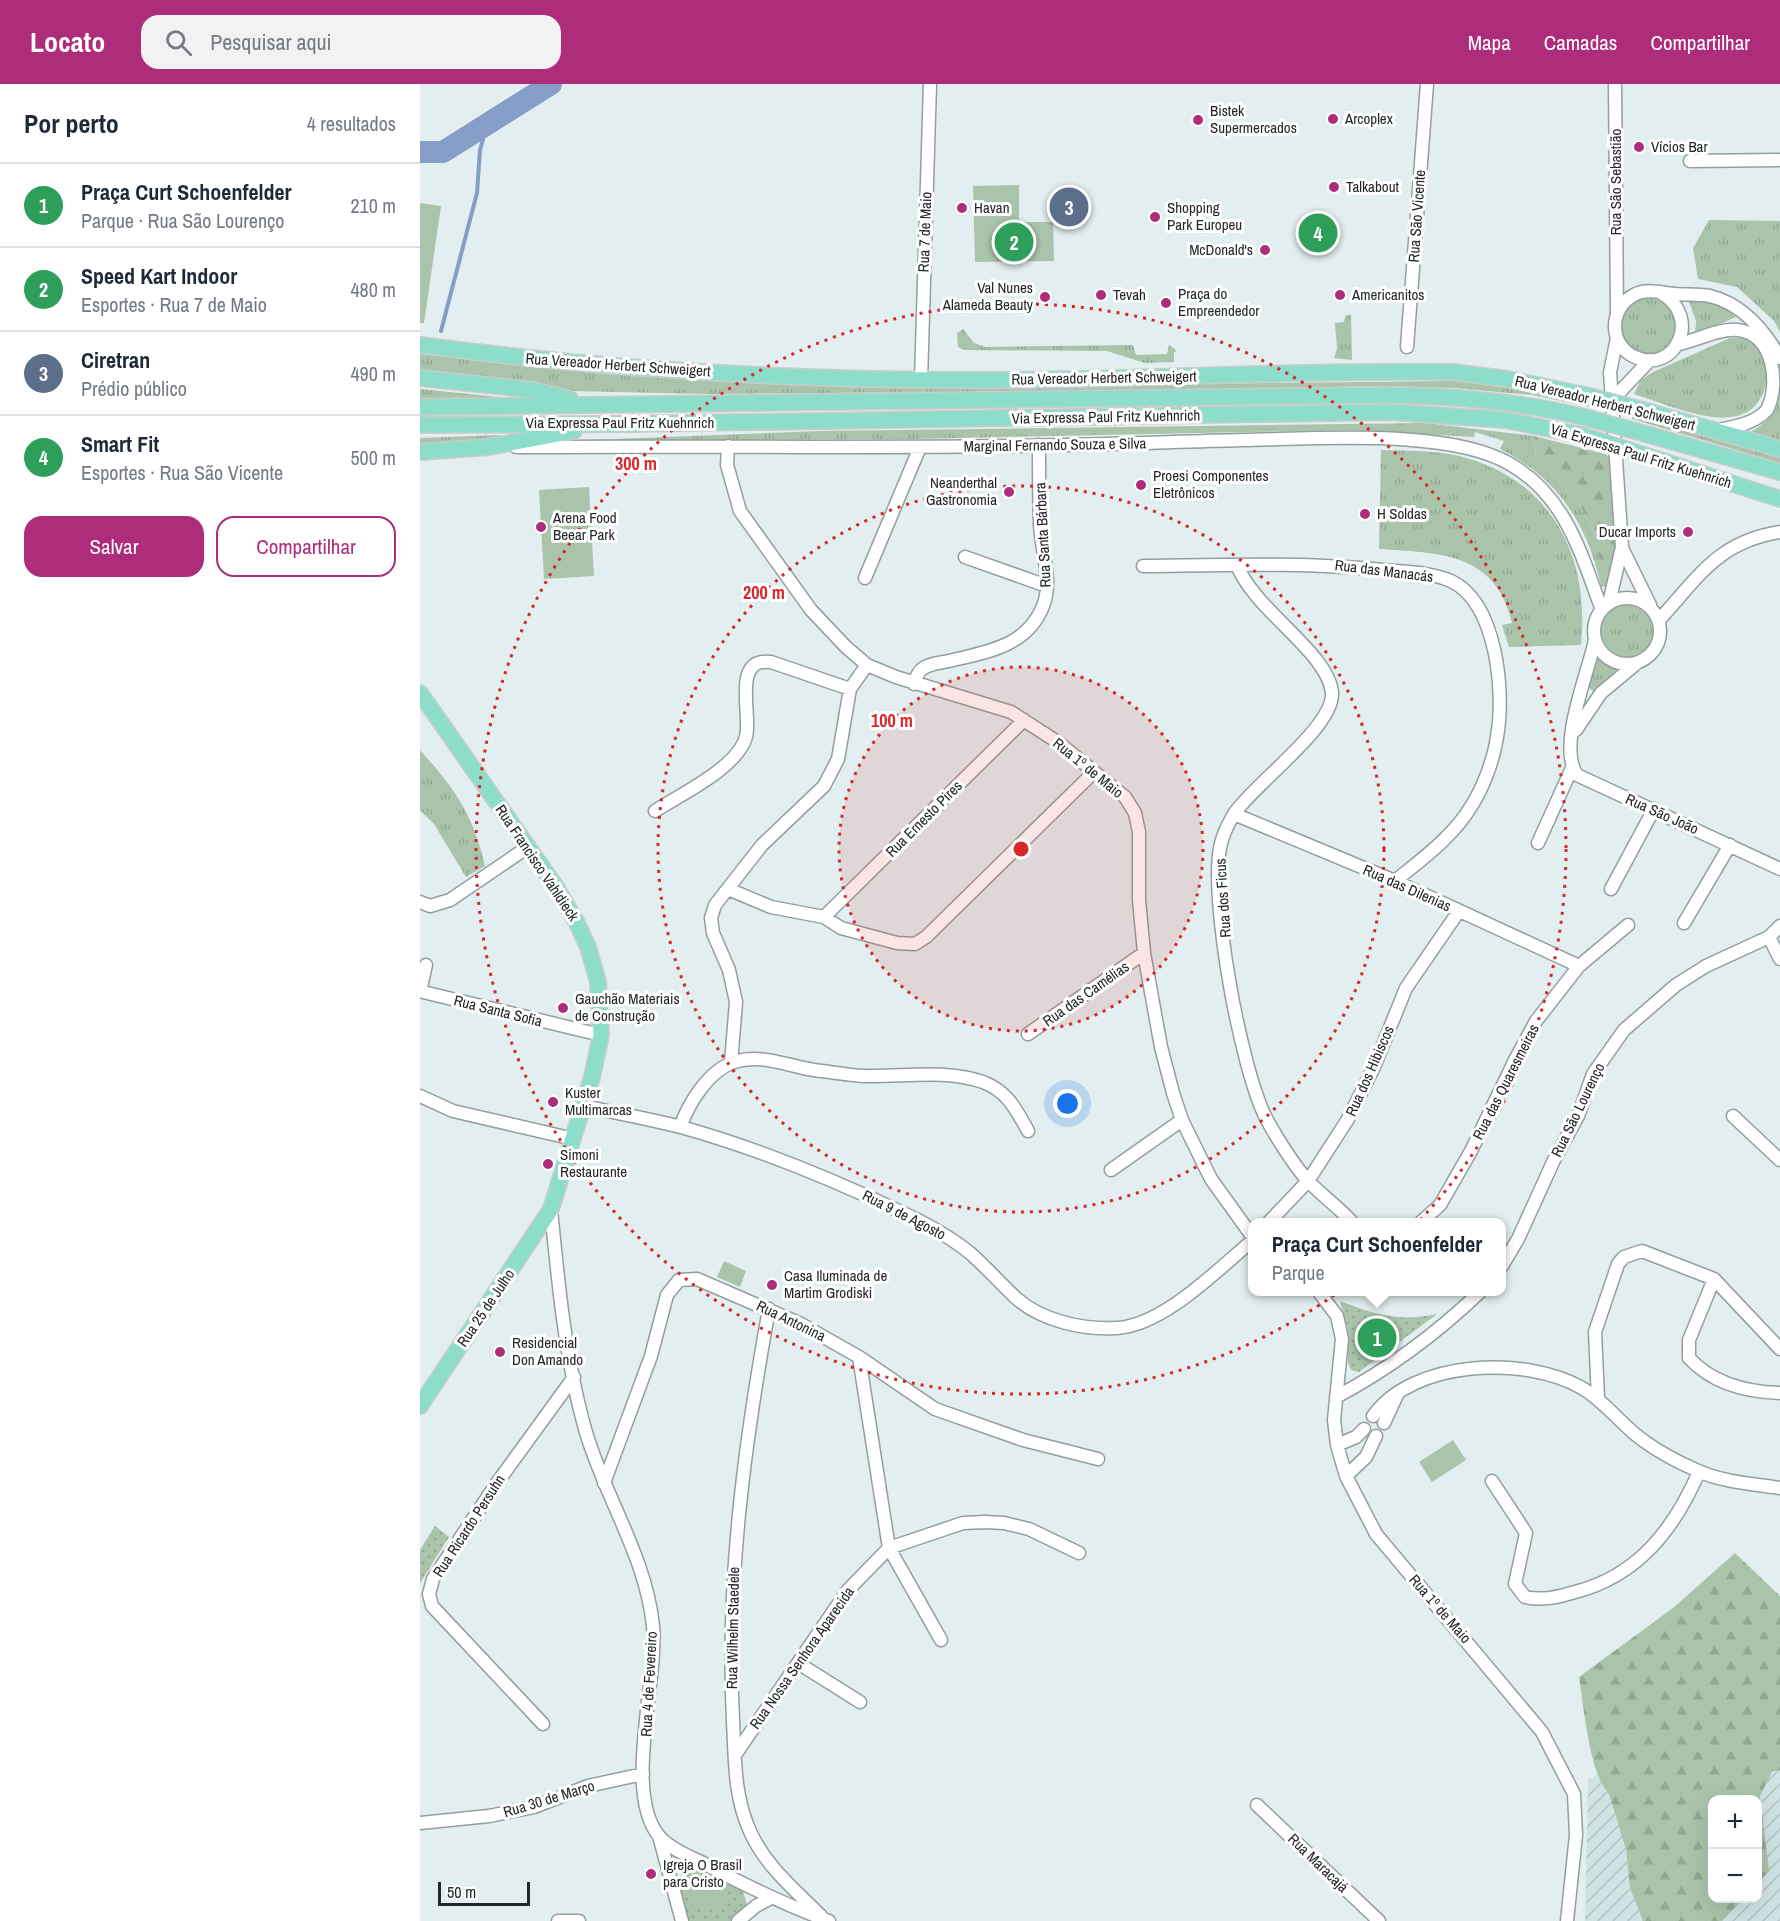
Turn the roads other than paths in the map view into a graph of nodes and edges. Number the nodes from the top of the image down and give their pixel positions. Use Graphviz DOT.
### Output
graph roads {
  1 [pos="930,84"];
  2 [pos="1427,84"];
  3 [pos="1615,84"];
  4 [pos="1780,160"];
  5 [pos="1690,161"];
  6 [pos="1615,281"];
  7 [pos="1661,293"];
  8 [pos="1635,294"];
  9 [pos="1617,313"];
  10 [pos="1617,338"];
  11 [pos="420,345"];
  12 [pos="1676,345"];
  13 [pos="1407,347"];
  14 [pos="1780,358"];
  15 [pos="1650,360"];
  16 [pos="420,378"];
  17 [pos="921,380"];
  18 [pos="1613,399"];
  19 [pos="579,403"];
  20 [pos="420,407"];
  21 [pos="627,424"];
  22 [pos="420,425"];
  23 [pos="1716,430"];
  24 [pos="1039,445"];
  25 [pos="728,446"];
  26 [pos="488,447"];
  27 [pos="920,447"];
  28 [pos="1780,449"];
  29 [pos="420,452"];
  30 [pos="1780,472"];
  31 [pos="1780,499"];
  32 [pos="1780,532"];
  33 [pos="1622,547"];
  34 [pos="965,557"];
  35 [pos="1237,564"];
  36 [pos="1143,566"];
  37 [pos="865,578"];
  38 [pos="1047,586"];
  39 [pos="1605,607"];
  40 [pos="1652,609"];
  41 [pos="1659,621"];
  42 [pos="1595,640"];
  43 [pos="1637,663"];
  44 [pos="867,665"];
  45 [pos="914,684"];
  46 [pos="850,688"];
  47 [pos="420,693"];
  48 [pos="424,705"];
  49 [pos="1024,720"];
  50 [pos="1570,740"];
  51 [pos="1572,768"];
  52 [pos="1094,772"];
  53 [pos="1654,809"];
  54 [pos="655,811"];
  55 [pos="1234,814"];
  56 [pos="1538,843"];
  57 [pos="1730,844"];
  58 [pos="528,847"];
  59 [pos="1780,869"];
  60 [pos="1395,881"];
  61 [pos="728,889"];
  62 [pos="1611,889"];
  63 [pos="420,902"];
  64 [pos="1459,911"];
  65 [pos="825,917"];
  66 [pos="1684,923"];
  67 [pos="1628,925"];
  68 [pos="1780,926"];
  69 [pos="1769,937"];
  70 [pos="1144,953"];
  71 [pos="1780,959"];
  72 [pos="426,966"];
  73 [pos="1579,966"];
  74 [pos="1028,1034"];
  75 [pos="601,1035"];
  76 [pos="731,1063"];
  77 [pos="420,1096"];
  78 [pos="584,1106"];
  79 [pos="1732,1116"];
  80 [pos="1182,1120"];
  81 [pos="680,1127"];
  82 [pos="1028,1131"];
  83 [pos="574,1139"];
  84 [pos="1780,1160"];
  85 [pos="1111,1170"];
  86 [pos="1308,1181"];
  87 [pos="551,1209"];
  88 [pos="1273,1218"];
  89 [pos="1348,1218"];
  90 [pos="1425,1218"];
  91 [pos="1248,1230"];
  92 [pos="1248,1244"];
  93 [pos="1506,1259"];
  94 [pos="1714,1279"];
  95 [pos="1322,1296"];
  96 [pos="1476,1296"];
  97 [pos="769,1310"];
  98 [pos="1780,1349"];
  99 [pos="859,1357"];
  100 [pos="574,1377"];
  101 [pos="1780,1394"];
  102 [pos="1336,1396"];
  103 [pos="1598,1399"];
  104 [pos="420,1406"];
  105 [pos="1378,1420"];
  106 [pos="1364,1429"];
  107 [pos="1376,1436"];
  108 [pos="1337,1445"];
  109 [pos="1098,1459"];
  110 [pos="1699,1472"];
  111 [pos="1346,1476"];
  112 [pos="1492,1480"];
  113 [pos="604,1483"];
  114 [pos="1780,1488"];
  115 [pos="890,1548"];
  116 [pos="1079,1553"];
  117 [pos="941,1640"];
  118 [pos="798,1663"];
  119 [pos="860,1702"];
  120 [pos="543,1724"];
  121 [pos="735,1755"];
  122 [pos="643,1774"];
  123 [pos="1257,1804"];
  124 [pos="422,1821"];
  125 [pos="659,1836"];
  126 [pos="771,1898"];
  127 [pos="827,1920"];
  128 [pos="558,1921"];
  129 [pos="579,1921"];
  130 [pos="682,1921"];
  131 [pos="738,1921"];
  132 [pos="1379,1921"];
  133 [pos="1568,1921"];
  1 -- 17 [label="street, Rua 7 de Maio"];
  2 -- 13 [label="street, Rua São Vicente"];
  3 -- 6 [label="street, Rua São Sebastião"];
  4 -- 5 [label="street"];
  6 -- 8 [label="street"];
  6 -- 9 [label="street, Rua São Sebastião"];
  7 -- 8 [label="street"];
  7 -- 12 [label="street"];
  7 -- 14 [label="street"];
  8 -- 9 [label="street"];
  9 -- 10 [label="street"];
  10 -- 15 [label="street"];
  10 -- 18 [label="street"];
  11 -- 17 [label="main road, Rua Vereador Herbert Schweigert"];
  12 -- 15 [label="street"];
  12 -- 23 [label="street"];
  15 -- 18 [label="street"];
  16 -- 19 [label="main road"];
  17 -- 23 [label="main road, Rua Vereador Herbert Schweigert, bridge"];
  18 -- 33 [label="street"];
  19 -- 20 [label="main road, Via Expressa Paul Fritz Kuehnrich"];
  19 -- 30 [label="main road, Via Expressa Paul Fritz Kuehnrich, bridge"];
  21 -- 22 [label="main road, Via Expressa Paul Fritz Kuehnrich"];
  21 -- 26 [label="main road"];
  21 -- 31 [label="main road, Via Expressa Paul Fritz Kuehnrich, bridge"];
  23 -- 28 [label="main road, Rua Vereador Herbert Schweigert"];
  24 -- 27 [label="street, Marginal Fernando Souza e Silva"];
  24 -- 38 [label="street, Rua Santa Bárbara"];
  24 -- 39 [label="street, Marginal Fernando Souza e Silva"];
  25 -- 26 [label="street, Marginal Fernando Souza e Silva"];
  25 -- 27 [label="street, Marginal Fernando Souza e Silva"];
  25 -- 44 [label="street, Rua 1º de Maio"];
  26 -- 29 [label="main road, Marginal Fernando Souza e Silva"];
  27 -- 37 [label="street"];
  32 -- 41 [label="street"];
  33 -- 39 [label="street"];
  33 -- 40 [label="street"];
  34 -- 38 [label="street"];
  35 -- 36 [label="street, Rua das Manacás"];
  35 -- 55 [label="street, Rua dos Ficus"];
  35 -- 60 [label="street, Rua das Manacás"];
  38 -- 45 [label="street, Rua Santa Bárbara"];
  39 -- 40 [label="street"];
  39 -- 42 [label="street"];
  40 -- 41 [label="street"];
  41 -- 43 [label="street"];
  42 -- 43 [label="street"];
  42 -- 50 [label="street"];
  43 -- 50 [label="street"];
  44 -- 45 [label="street, Rua 1º de Maio"];
  44 -- 46 [label="street"];
  45 -- 49 [label="street, Rua 1º de Maio"];
  46 -- 54 [label="street"];
  46 -- 61 [label="street"];
  47 -- 48 [label="main road, Rua Francisco Vahldieck"];
  48 -- 58 [label="main road, Rua Francisco Vahldieck"];
  49 -- 52 [label="street, Rua 1º de Maio"];
  49 -- 65 [label="street, Rua Ernesto Pires"];
  50 -- 51 [label="street"];
  51 -- 53 [label="street, Rua São João"];
  51 -- 56 [label="street"];
  52 -- 65 [label="street"];
  52 -- 70 [label="street, Rua 1º de Maio"];
  53 -- 57 [label="street, Rua São João"];
  53 -- 62 [label="street"];
  55 -- 60 [label="street, Rua das Dilenias"];
  55 -- 86 [label="street, Rua dos Ficus"];
  57 -- 59 [label="street, Rua São João"];
  57 -- 66 [label="street"];
  58 -- 63 [label="street"];
  58 -- 75 [label="main road, Rua Francisco Vahldieck"];
  60 -- 64 [label="street, Rua das Dilenias"];
  61 -- 65 [label="street"];
  61 -- 76 [label="street"];
  64 -- 73 [label="street, Rua das Dilenias"];
  64 -- 86 [label="street, Rua dos Hibiscos"];
  67 -- 73 [label="street, Rua das Quaresmeiras"];
  68 -- 69 [label="street, Rua São Lourenço"];
  69 -- 71 [label="street"];
  69 -- 93 [label="street, Rua São Lourenço"];
  70 -- 74 [label="street, Rua das Camélias"];
  70 -- 80 [label="street, Rua 1º de Maio"];
  72 -- 75 [label="street, Rua Santa Sofia"];
  73 -- 90 [label="street, Rua das Quaresmeiras"];
  75 -- 78 [label="main road, Rua Francisco Vahldieck"];
  76 -- 81 [label="street"];
  76 -- 82 [label="street"];
  77 -- 83 [label="street"];
  78 -- 81 [label="street, Rua 9 de Agosto"];
  78 -- 83 [label="main road, Rua Francisco Vahldieck"];
  79 -- 84 [label="street"];
  80 -- 85 [label="street"];
  80 -- 91 [label="street, Rua 1º de Maio"];
  81 -- 92 [label="street, Rua 9 de Agosto"];
  83 -- 87 [label="main road, Rua Francisco Vahldieck"];
  86 -- 88 [label="street, Rua dos Hibiscos"];
  86 -- 89 [label="street"];
  87 -- 100 [label="street, Rua 4 de Fevereiro"];
  87 -- 104 [label="main road, Rua 25 de Julho"];
  94 -- 98 [label="street"];
  94 -- 101 [label="street"];
  94 -- 103 [label="street"];
  95 -- 102 [label="street, Rua 1º de Maio"];
  96 -- 102 [label="street"];
  97 -- 99 [label="street, Rua Antonina"];
  97 -- 113 [label="street, Rua Antonina"];
  97 -- 121 [label="street, Rua Wilhelm Staedele"];
  99 -- 109 [label="street, Rua Antonina"];
  99 -- 115 [label="street"];
  100 -- 113 [label="street, Rua 4 de Fevereiro"];
  100 -- 120 [label="street, Rua Ricardo Persuhn"];
  102 -- 108 [label="street, Rua 1º de Maio"];
  103 -- 105 [label="street"];
  103 -- 110 [label="street"];
  106 -- 108 [label="street"];
  107 -- 111 [label="street"];
  108 -- 111 [label="street, Rua 1º de Maio"];
  110 -- 112 [label="street"];
  110 -- 114 [label="street"];
  111 -- 133 [label="street, Rua 1º de Maio"];
  113 -- 122 [label="street, Rua 4 de Fevereiro"];
  115 -- 116 [label="street"];
  115 -- 117 [label="street"];
  115 -- 118 [label="street, Rua Nossa Senhora Aparecida"];
  118 -- 119 [label="street"];
  118 -- 121 [label="street, Rua Nossa Senhora Aparecida"];
  121 -- 127 [label="street, Rua Wilhelm Staedele"];
  122 -- 124 [label="street, Rua 30 de Março"];
  122 -- 125 [label="street, Rua 4 de Fevereiro"];
  123 -- 132 [label="street, Rua Maracajá"];
  125 -- 126 [label="street"];
  125 -- 130 [label="street, Rua 4 de Fevereiro"];
  126 -- 127 [label="street"];
  126 -- 131 [label="street"];
  128 -- 129 [label="street"];
}
